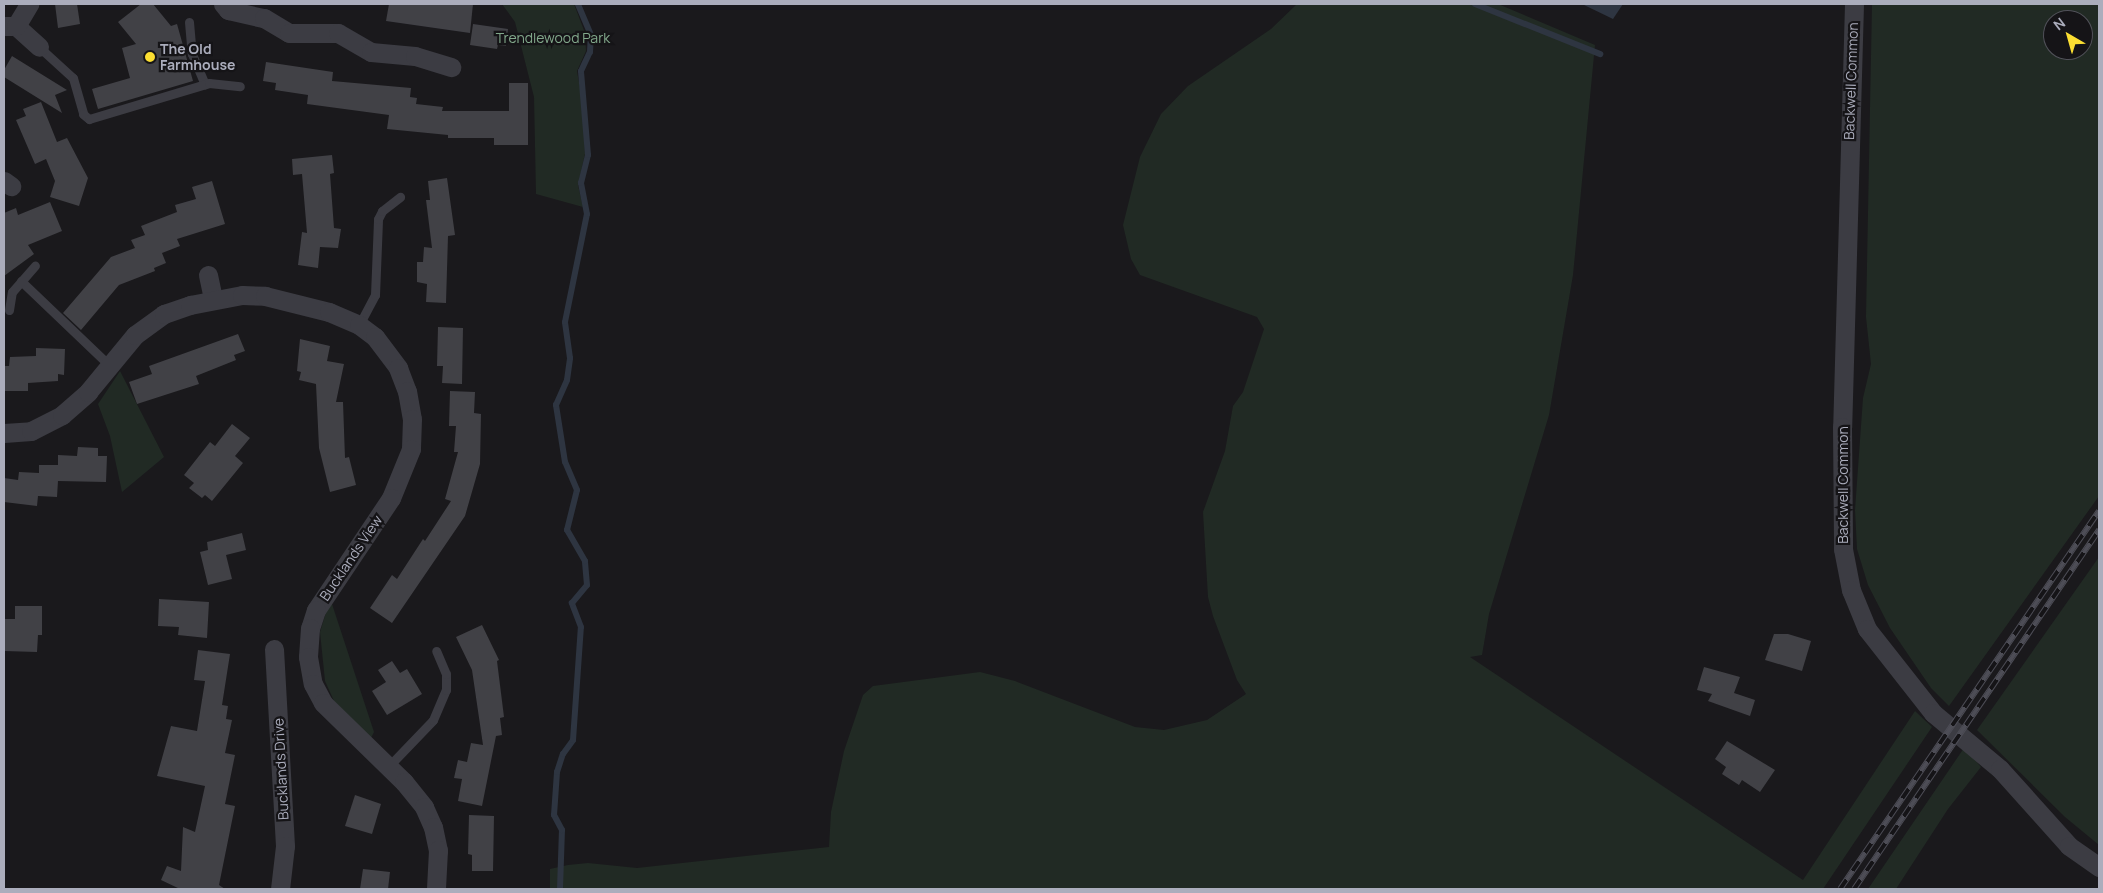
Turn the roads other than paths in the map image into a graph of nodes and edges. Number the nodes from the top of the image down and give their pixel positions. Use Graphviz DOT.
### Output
graph roads {
  1 [pos="29,4"];
  2 [pos="223,4"];
  3 [pos="1854,4"];
  4 [pos="189,22"];
  5 [pos="10,26"];
  6 [pos="40,47"];
  7 [pos="451,67"];
  8 [pos="205,84"];
  9 [pos="240,86"];
  10 [pos="400,197"];
  11 [pos="34,266"];
  12 [pos="208,275"];
  13 [pos="21,281"];
  14 [pos="213,299"];
  15 [pos="10,310"];
  16 [pos="360,325"];
  17 [pos="109,365"];
  18 [pos="4,433"];
  19 [pos="274,649"];
  20 [pos="436,651"];
  21 [pos="388,767"];
  22 [pos="2099,867"];
  23 [pos="280,889"];
  24 [pos="436,889"];
  1 -- 5 [label="street"];
  2 -- 7 [label="street"];
  3 -- 22 [label="street, Backwell Common"];
  4 -- 8 [label="lane"];
  5 -- 6 [label="street"];
  6 -- 8 [label="lane"];
  8 -- 9 [label="lane"];
  10 -- 16 [label="lane"];
  11 -- 13 [label="lane"];
  12 -- 14 [label="street"];
  13 -- 15 [label="lane"];
  13 -- 17 [label="lane"];
  14 -- 16 [label="street, Bucklands View"];
  14 -- 17 [label="street, Bucklands View"];
  16 -- 21 [label="street, Bucklands View"];
  17 -- 18 [label="street, Bucklands View"];
  19 -- 23 [label="street, Bucklands Drive"];
  20 -- 21 [label="lane"];
  21 -- 24 [label="street, Bucklands View"];
}
